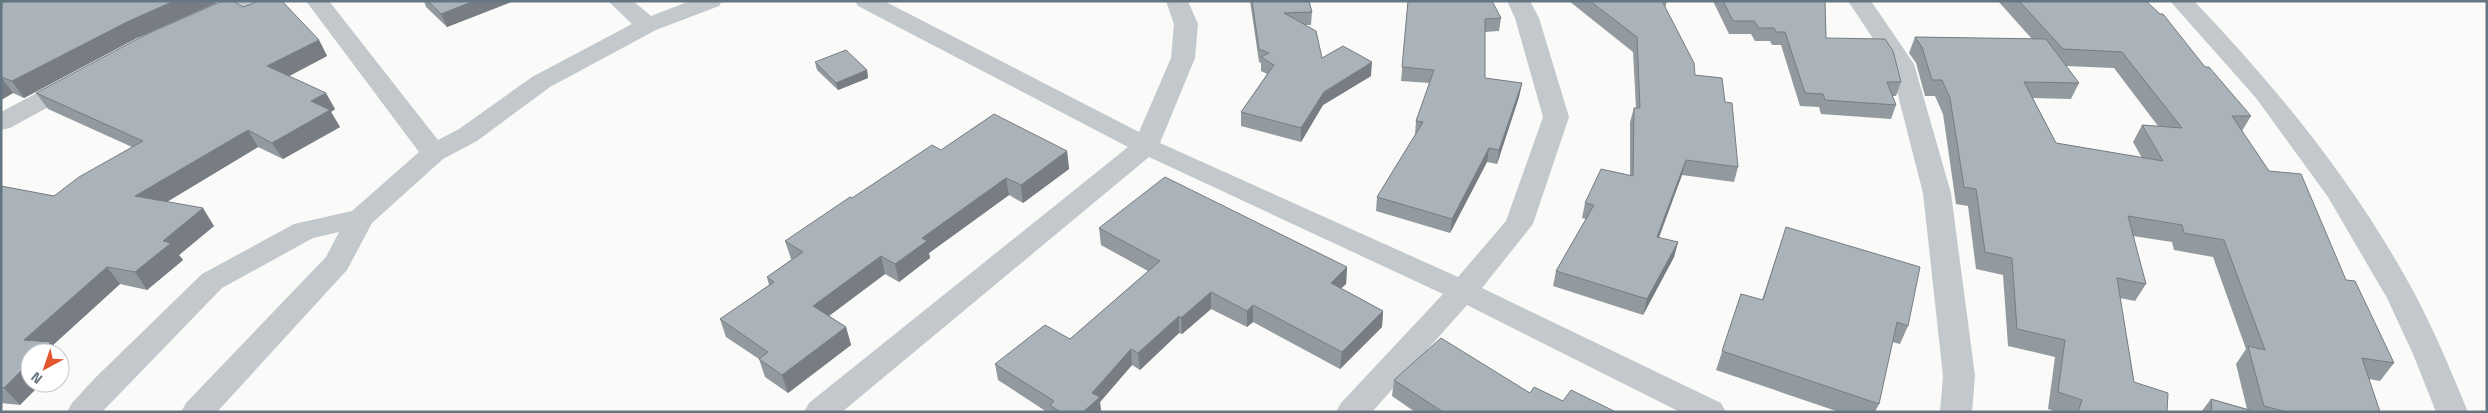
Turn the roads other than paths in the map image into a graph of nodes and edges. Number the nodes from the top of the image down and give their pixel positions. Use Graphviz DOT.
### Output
graph roads {
  1 [pos="244,1"];
  2 [pos="317,1"];
  3 [pos="619,1"];
  4 [pos="711,1"];
  5 [pos="866,1"];
  6 [pos="1177,1"];
  7 [pos="1518,1"];
  8 [pos="1859,1"];
  9 [pos="2181,1"];
  10 [pos="648,25"];
  11 [pos="188,26"];
  12 [pos="94,73"];
  13 [pos="1,122"];
  14 [pos="1146,146"];
  15 [pos="434,153"];
  16 [pos="362,218"];
  17 [pos="1463,291"];
  18 [pos="83,412"];
  19 [pos="197,412"];
  20 [pos="820,412"];
  21 [pos="1352,412"];
  22 [pos="1710,412"];
  23 [pos="1956,412"];
  24 [pos="2452,412"];
  1 -- 11 [label="street"];
  2 -- 15 [label="street"];
  3 -- 10 [label="street"];
  4 -- 10 [label="street"];
  5 -- 14 [label="street"];
  6 -- 14 [label="street"];
  7 -- 17 [label="street"];
  8 -- 23 [label="street"];
  9 -- 24 [label="street"];
  10 -- 15 [label="street"];
  12 -- 13 [label="street"];
  14 -- 17 [label="street"];
  14 -- 20 [label="street"];
  15 -- 16 [label="street"];
  16 -- 18 [label="street"];
  16 -- 19 [label="street"];
  17 -- 21 [label="street"];
  17 -- 22 [label="street"];
}
